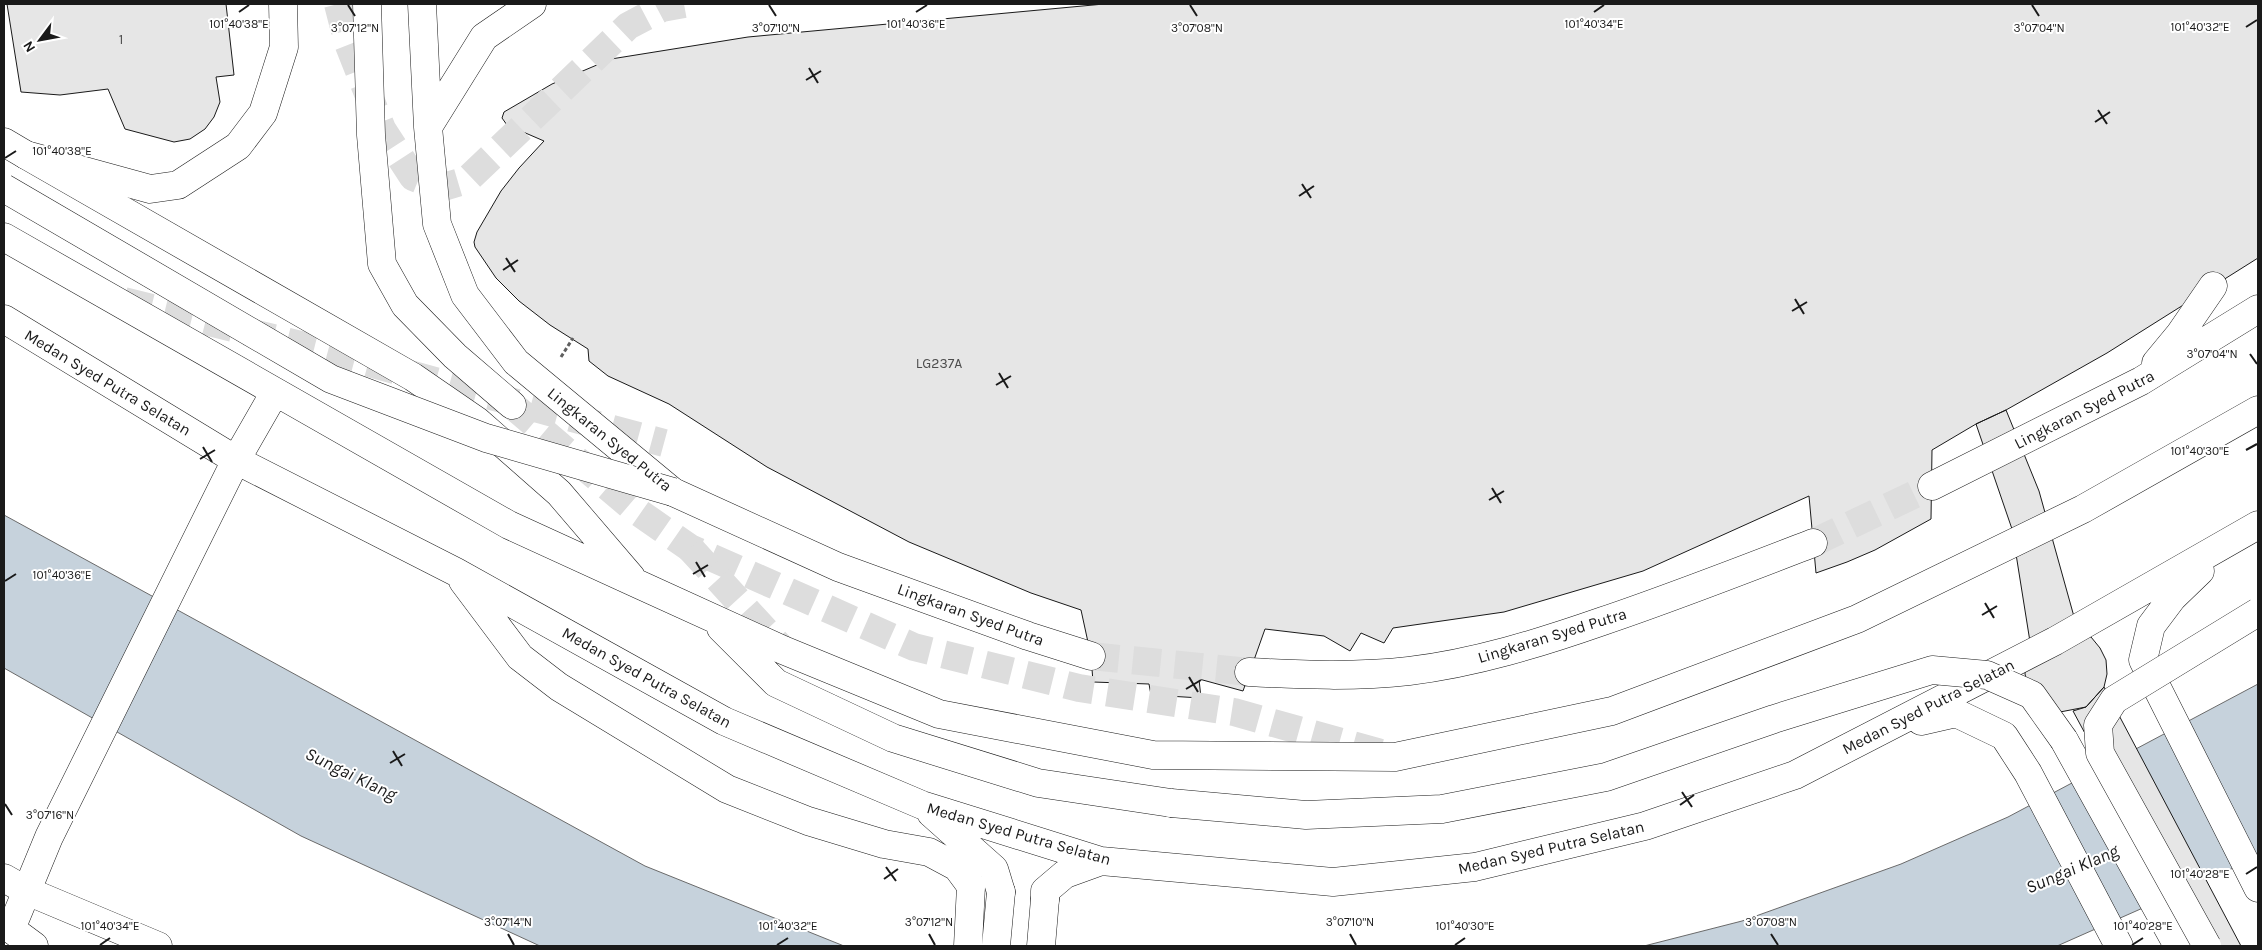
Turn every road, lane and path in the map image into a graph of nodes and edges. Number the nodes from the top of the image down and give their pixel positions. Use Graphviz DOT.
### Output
graph roads {
  1 [pos="283,4"];
  2 [pos="367,4"];
  3 [pos="422,4"];
  4 [pos="532,4"];
  5 [pos="428,127"];
  6 [pos="15,148"];
  7 [pos="4,188"];
  8 [pos="4,237"];
  9 [pos="2214,286"];
  10 [pos="2258,309"];
  11 [pos="4,319"];
  12 [pos="2141,381"];
  13 [pos="275,392"];
  14 [pos="512,405"];
  15 [pos="2258,410"];
  16 [pos="236,460"];
  17 [pos="1932,486"];
  18 [pos="673,492"];
  19 [pos="2258,525"];
  20 [pos="2230,543"];
  21 [pos="1813,544"];
  22 [pos="456,572"];
  23 [pos="638,584"];
  24 [pos="2258,612"];
  25 [pos="710,617"];
  26 [pos="1091,656"];
  27 [pos="1250,672"];
  28 [pos="1884,729"];
  29 [pos="922,805"];
  30 [pos="1101,861"];
  31 [pos="15,884"];
  32 [pos="2258,888"];
  33 [pos="8,927"];
  34 [pos="34,946"];
  35 [pos="158,946"];
  36 [pos="968,946"];
  37 [pos="996,946"];
  38 [pos="1041,946"];
  39 [pos="2119,946"];
  40 [pos="2178,946"];
  41 [pos="2207,946"];
  1 -- 6 [label="main road"];
  2 -- 14 [label="main road"];
  3 -- 5 [label="main road, Lingkaran Syed Putra"];
  4 -- 5 [label="main road"];
  5 -- 18 [label="main road, Lingkaran Syed Putra"];
  6 -- 23 [label="main road"];
  7 -- 18 [label="main road, bridge"];
  8 -- 13 [label="main road"];
  9 -- 12 [label="main road"];
  10 -- 12 [label="main road, Lingkaran Syed Putra"];
  11 -- 16 [label="main road, Medan Syed Putra Selatan"];
  12 -- 17 [label="main road, Lingkaran Syed Putra"];
  13 -- 16 [label="main road"];
  13 -- 23 [label="main road"];
  15 -- 25 [label="main road"];
  16 -- 22 [label="main road, Medan Syed Putra Selatan"];
  16 -- 31 [label="main road"];
  18 -- 26 [label="main road, Lingkaran Syed Putra"];
  19 -- 20 [label="main road, Medan Syed Putra Selatan"];
  20 -- 28 [label="main road, Medan Syed Putra Selatan"];
  20 -- 32 [label="main road"];
  21 -- 27 [label="main road, Lingkaran Syed Putra"];
  22 -- 29 [label="main road, Medan Syed Putra Selatan"];
  22 -- 36 [label="main road"];
  23 -- 25 [label="main road"];
  24 -- 41 [label="main road, bridge"];
  25 -- 40 [label="main road, bridge"];
  28 -- 30 [label="main road, Medan Syed Putra Selatan"];
  28 -- 39 [label="main road"];
  29 -- 30 [label="main road, Medan Syed Putra Selatan"];
  29 -- 37 [label="main road"];
  30 -- 38 [label="main road"];
  31 -- 33 [label="main road"];
  31 -- 35 [label="main road"];
  33 -- 34 [label="main road"];
}
